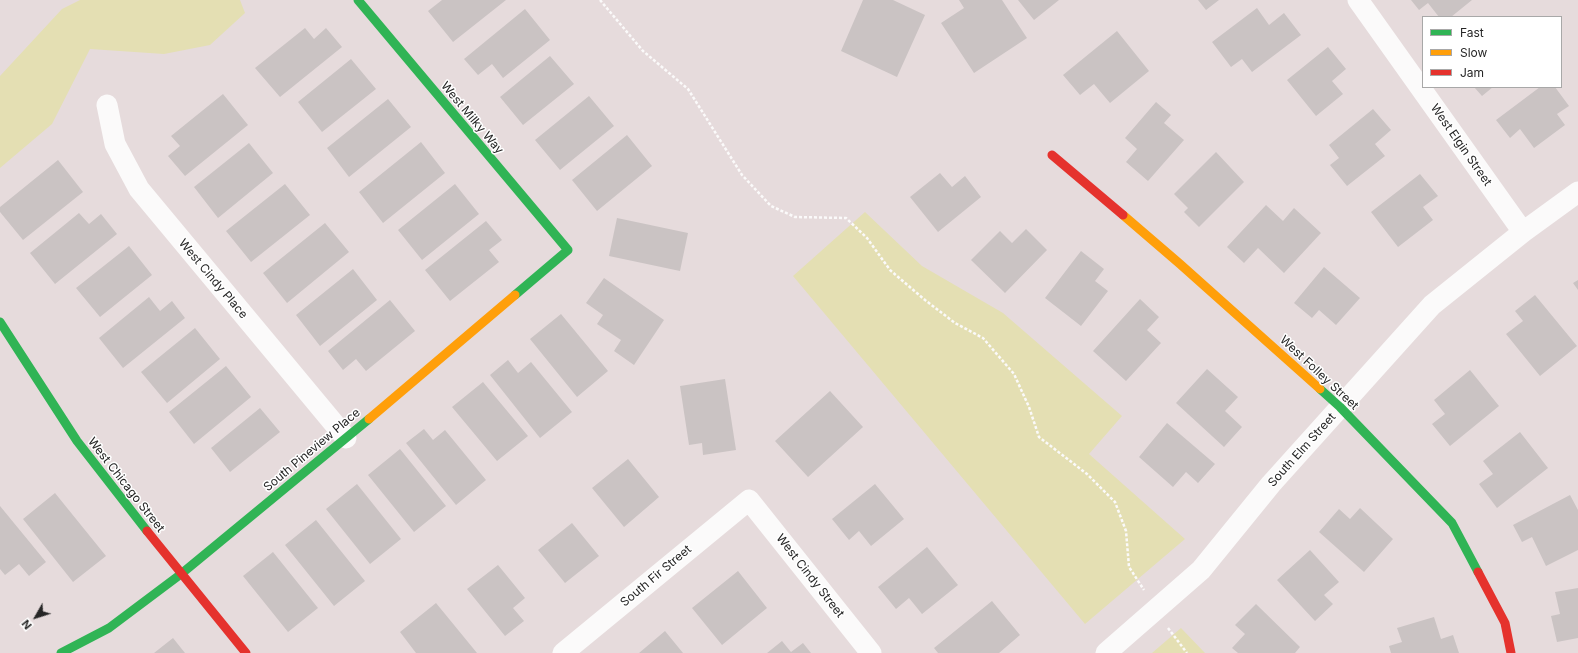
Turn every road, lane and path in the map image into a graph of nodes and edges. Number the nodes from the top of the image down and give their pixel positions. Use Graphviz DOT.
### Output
graph roads {
  1 [pos="358,0"];
  2 [pos="600,0"];
  3 [pos="1358,0"];
  4 [pos="107,106"];
  5 [pos="1052,155"];
  6 [pos="1578,192"];
  7 [pos="1523,232"];
  8 [pos="568,250"];
  9 [pos="0,322"];
  10 [pos="1340,407"];
  11 [pos="346,438"];
  12 [pos="749,500"];
  13 [pos="181,574"];
  14 [pos="1156,609"];
  15 [pos="61,653"];
  16 [pos="246,653"];
  17 [pos="563,653"];
  18 [pos="871,653"];
  19 [pos="1106,653"];
  20 [pos="1188,653"];
  21 [pos="1511,653"];
  1 -- 8 [label="street, West Milky Way"];
  2 -- 14 [label="path"];
  3 -- 7 [label="street, West Elgin Street"];
  4 -- 11 [label="street, West Cindy Place"];
  5 -- 10 [label="street, West Folley Street"];
  6 -- 7 [label="street, South Elm Street"];
  7 -- 10 [label="street, South Elm Street"];
  8 -- 11 [label="street, South Pineview Place"];
  9 -- 13 [label="street, West Chicago Street"];
  10 -- 14 [label="street, South Elm Street"];
  10 -- 21 [label="street, West Folley Street"];
  11 -- 13 [label="street, South Pineview Place"];
  12 -- 17 [label="street, South Fir Street"];
  12 -- 18 [label="street, West Cindy Street"];
  13 -- 15 [label="street, South Pineview Place"];
  13 -- 16 [label="street, West Chicago Street"];
  14 -- 19 [label="street, South Elm Street"];
  14 -- 20 [label="path"];
}
